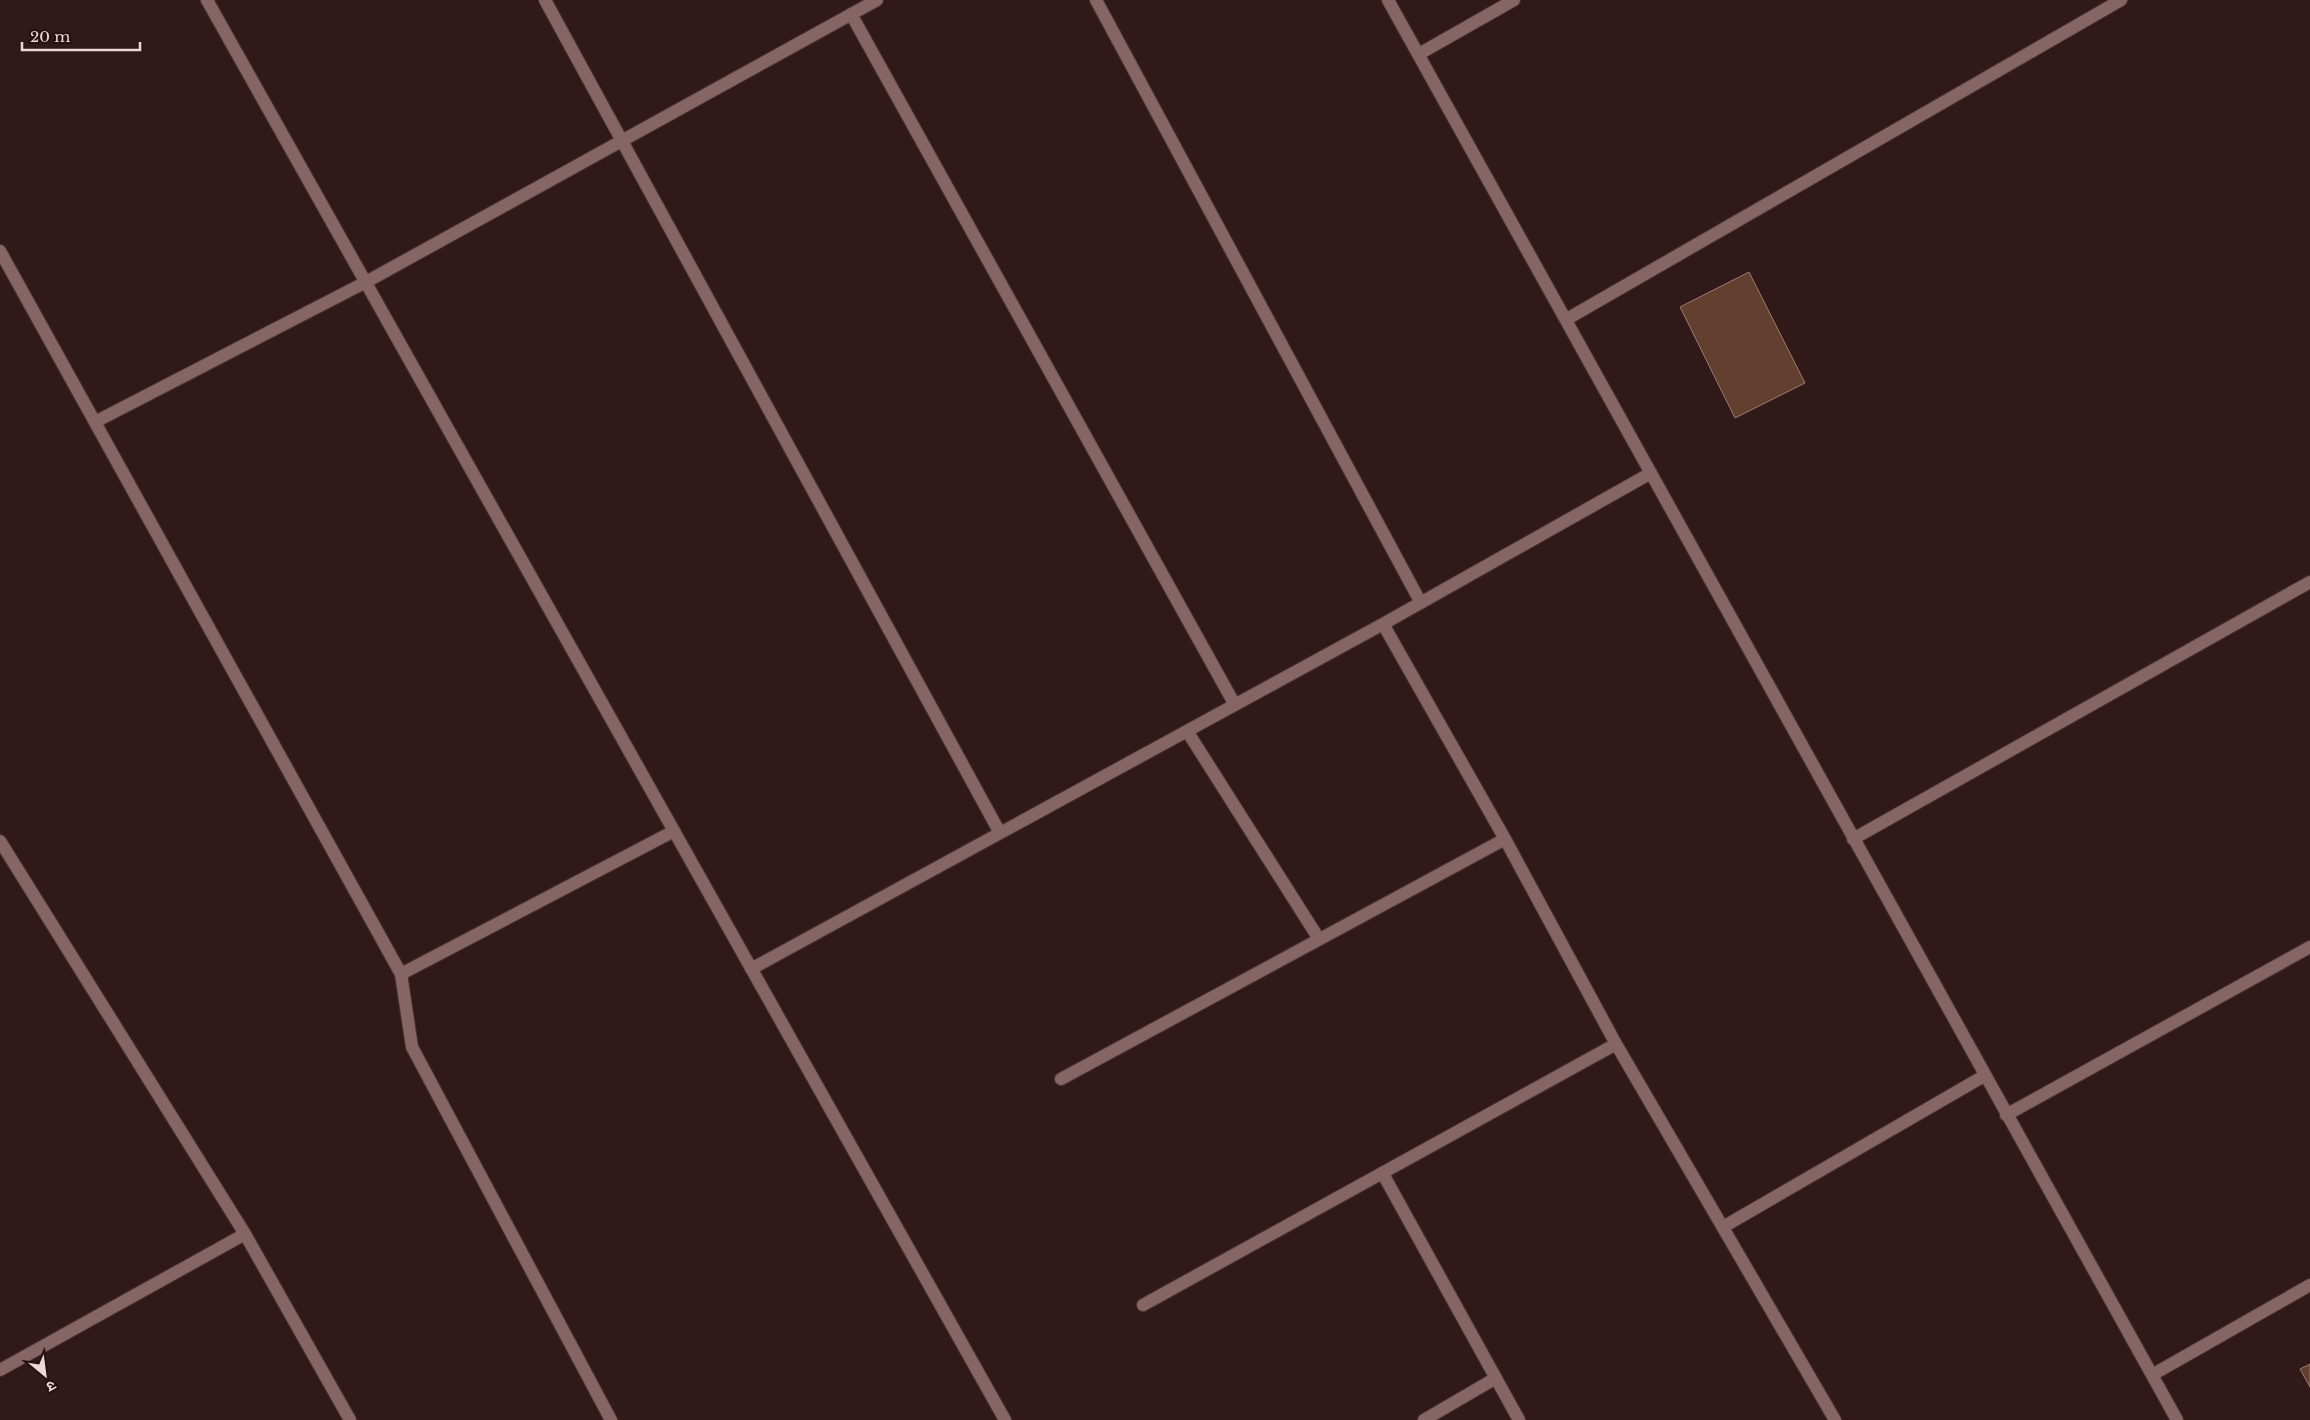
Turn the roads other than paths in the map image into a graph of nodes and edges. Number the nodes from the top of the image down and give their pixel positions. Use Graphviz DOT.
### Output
graph roads {
  1 [pos="207,0"];
  2 [pos="545,0"];
  3 [pos="877,0"];
  4 [pos="1096,0"];
  5 [pos="1388,0"];
  6 [pos="1514,0"];
  7 [pos="2121,0"];
  8 [pos="851,14"];
  9 [pos="1419,54"];
  10 [pos="623,140"];
  11 [pos="0,251"];
  12 [pos="366,282"];
  13 [pos="1566,319"];
  14 [pos="95,422"];
  15 [pos="1651,473"];
  16 [pos="2310,582"];
  17 [pos="1421,603"];
  18 [pos="1383,624"];
  19 [pos="1235,705"];
  20 [pos="1187,731"];
  21 [pos="674,832"];
  22 [pos="1000,833"];
  23 [pos="1505,839"];
  24 [pos="1853,839"];
  25 [pos="0,841"];
  26 [pos="1319,939"];
  27 [pos="2310,948"];
  28 [pos="751,968"];
  29 [pos="401,974"];
  30 [pos="1616,1044"];
  31 [pos="1984,1076"];
  32 [pos="1061,1079"];
  33 [pos="2006,1115"];
  34 [pos="1382,1174"];
  35 [pos="1723,1227"];
  36 [pos="245,1234"];
  37 [pos="2310,1285"];
  38 [pos="1144,1305"];
  39 [pos="0,1370"];
  40 [pos="2152,1375"];
  41 [pos="1496,1378"];
  42 [pos="350,1420"];
  43 [pos="611,1420"];
  44 [pos="1004,1420"];
  45 [pos="1424,1420"];
  46 [pos="1519,1420"];
  47 [pos="1835,1420"];
  48 [pos="2177,1420"];
  1 -- 12 [label="street"];
  2 -- 10 [label="street"];
  3 -- 8 [label="street"];
  4 -- 17 [label="street"];
  5 -- 9 [label="street"];
  6 -- 9 [label="street"];
  7 -- 13 [label="street"];
  8 -- 10 [label="street"];
  8 -- 19 [label="street"];
  9 -- 13 [label="street"];
  10 -- 12 [label="street"];
  10 -- 22 [label="street"];
  11 -- 14 [label="street"];
  12 -- 14 [label="street"];
  12 -- 21 [label="street"];
  13 -- 15 [label="street"];
  14 -- 29 [label="street"];
  15 -- 17 [label="street"];
  15 -- 24 [label="street"];
  16 -- 24 [label="street"];
  17 -- 18 [label="street"];
  18 -- 19 [label="street"];
  18 -- 23 [label="street"];
  19 -- 20 [label="street"];
  20 -- 22 [label="street"];
  20 -- 26 [label="street"];
  21 -- 28 [label="street"];
  21 -- 29 [label="street"];
  22 -- 28 [label="street"];
  23 -- 26 [label="street"];
  23 -- 30 [label="street"];
  24 -- 31 [label="street"];
  25 -- 36 [label="street"];
  26 -- 32 [label="street"];
  27 -- 33 [label="street"];
  28 -- 44 [label="street"];
  29 -- 43 [label="street"];
  30 -- 34 [label="street"];
  30 -- 35 [label="street"];
  31 -- 33 [label="street"];
  31 -- 35 [label="street"];
  33 -- 40 [label="street"];
  34 -- 38 [label="street"];
  34 -- 41 [label="street"];
  35 -- 47 [label="street"];
  36 -- 39 [label="street"];
  36 -- 42 [label="street"];
  37 -- 40 [label="street"];
  40 -- 48 [label="street"];
  41 -- 45 [label="street"];
  41 -- 46 [label="street"];
}
